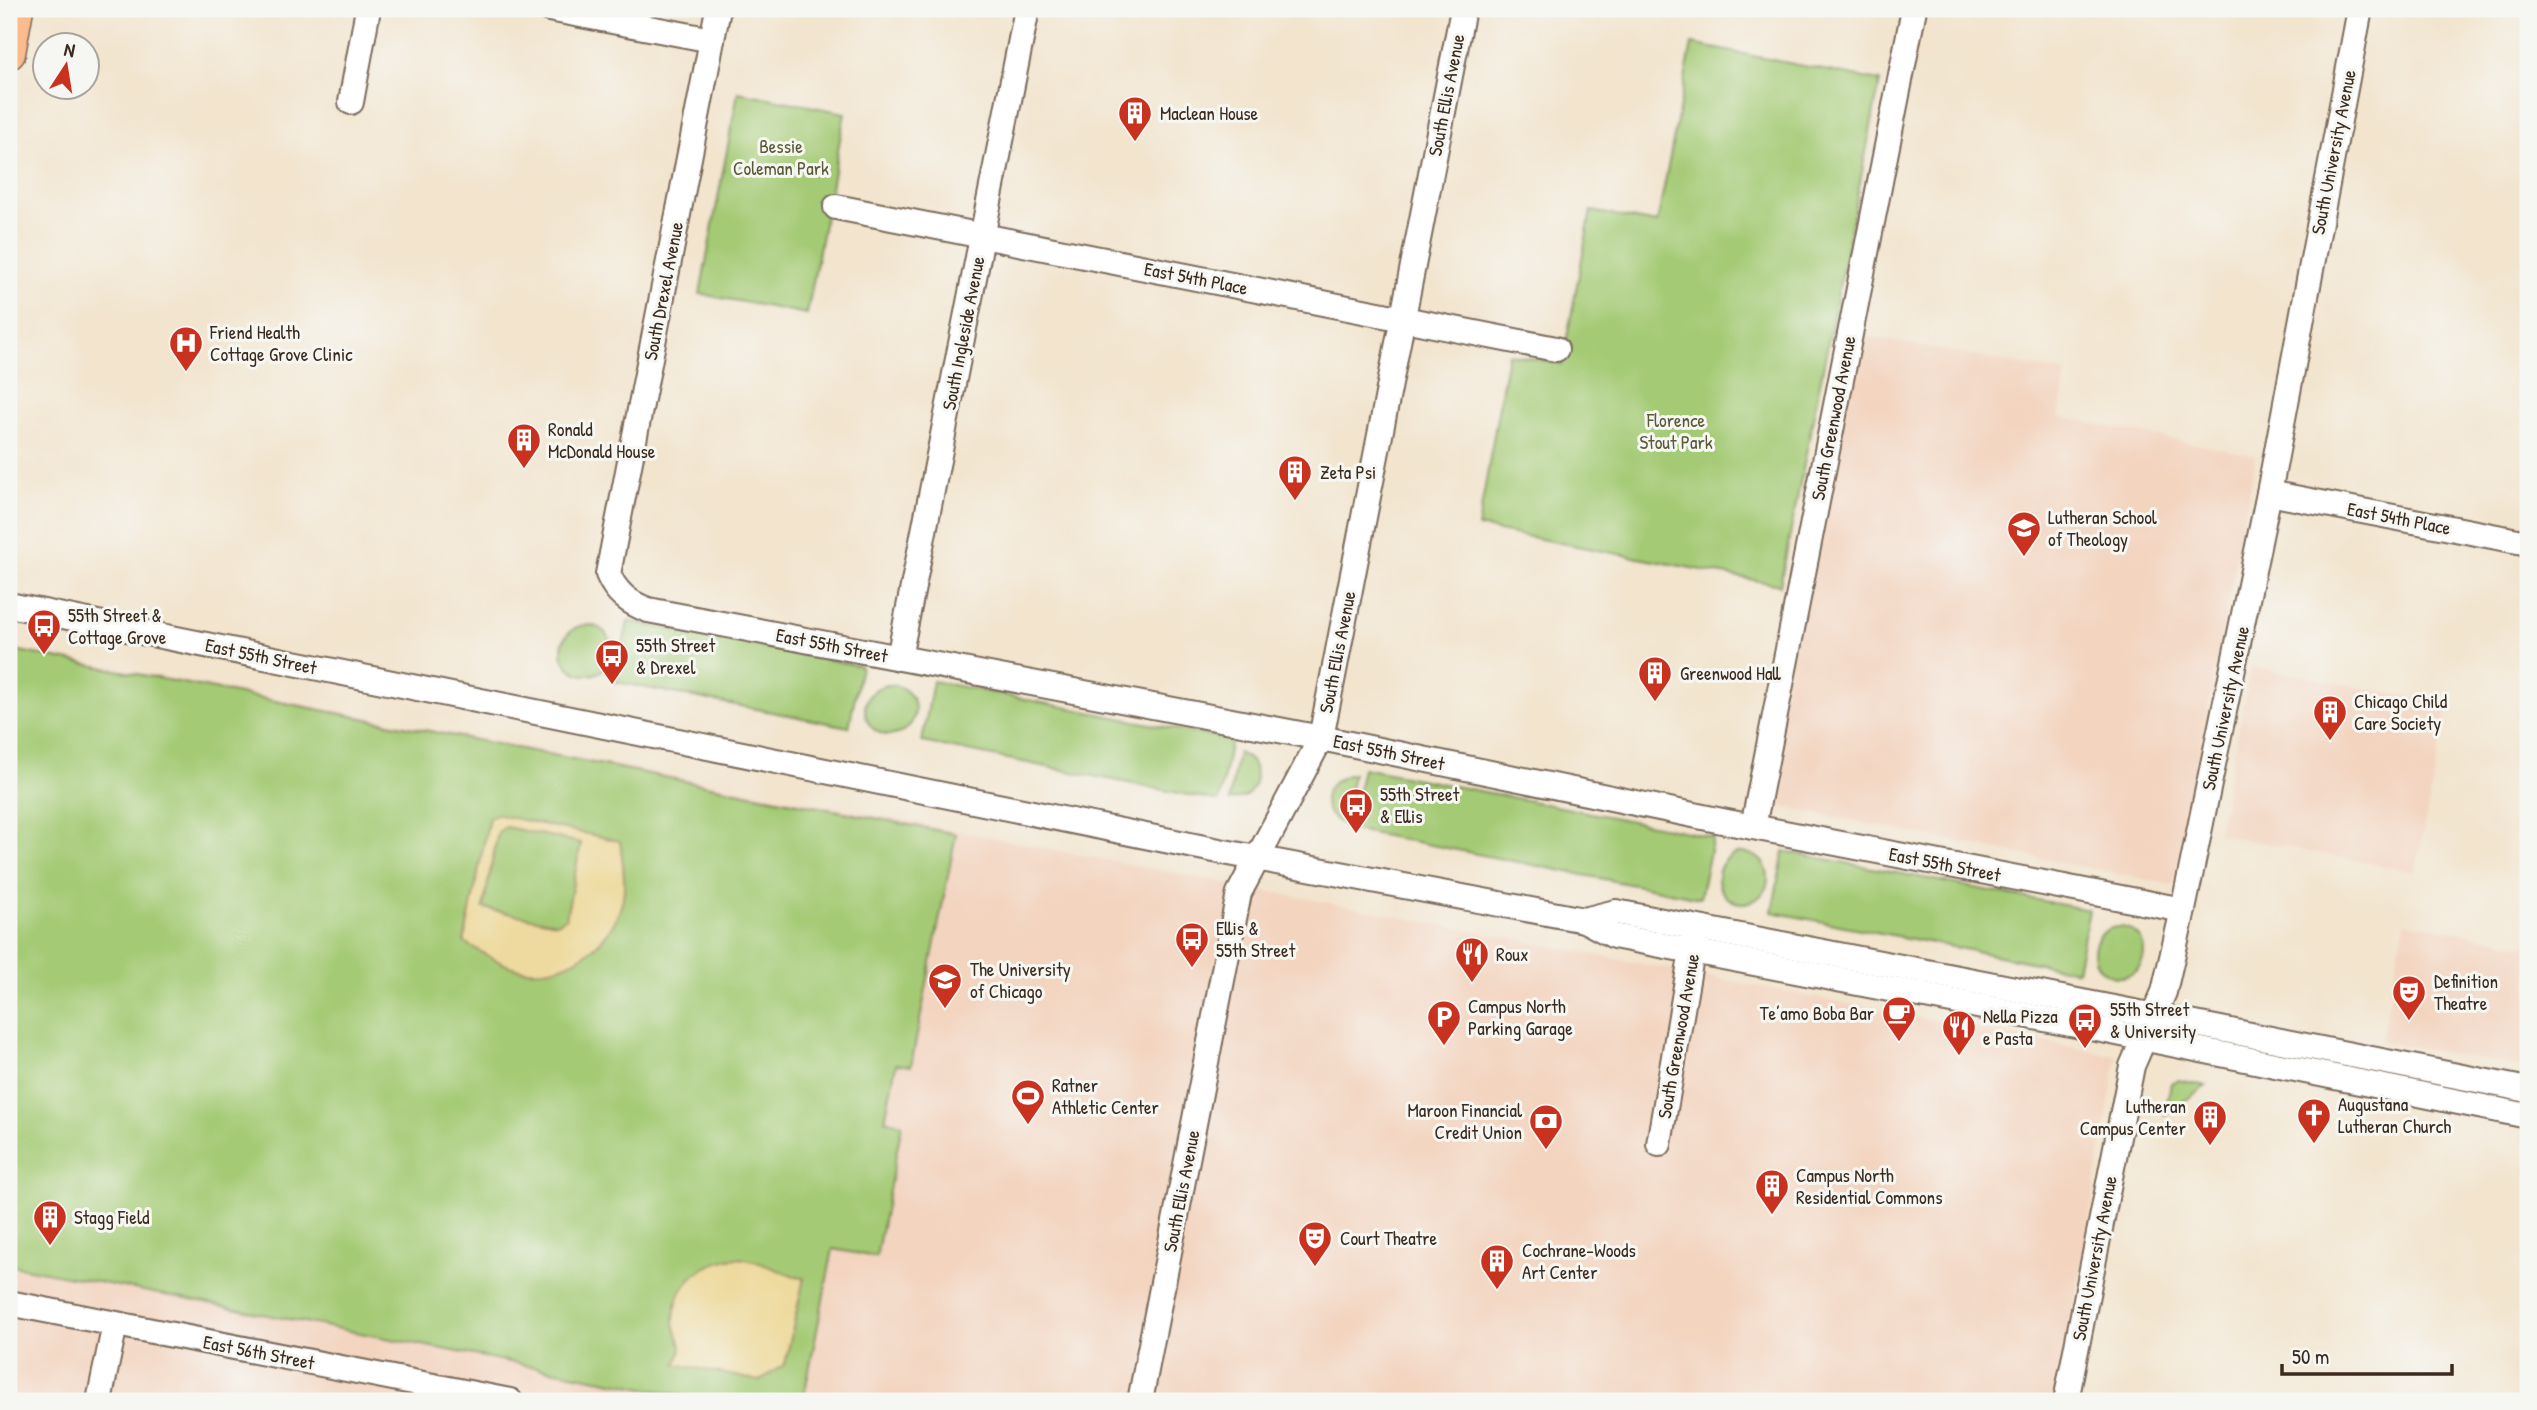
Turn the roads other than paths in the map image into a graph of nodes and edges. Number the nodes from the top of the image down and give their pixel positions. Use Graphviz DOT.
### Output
graph roads {
  1 [pos="18,9"];
  2 [pos="368,9"];
  3 [pos="548,9"];
  4 [pos="718,9"];
  5 [pos="1027,9"];
  6 [pos="1463,9"];
  7 [pos="1914,9"];
  8 [pos="2360,9"];
  9 [pos="712,40"];
  10 [pos="9,53"];
  11 [pos="351,102"];
  12 [pos="836,207"];
  13 [pos="983,235"];
  14 [pos="1402,319"];
  15 [pos="1556,349"];
  16 [pos="2269,493"];
  17 [pos="2528,543"];
  18 [pos="608,574"];
  19 [pos="9,604"];
  20 [pos="899,658"];
  21 [pos="1321,738"];
  22 [pos="1752,827"];
  23 [pos="1256,858"];
  24 [pos="2183,910"];
  25 [pos="1694,939"];
  26 [pos="2155,1016"];
  27 [pos="2145,1039"];
  28 [pos="2528,1090"];
  29 [pos="2528,1116"];
  30 [pos="1659,1144"];
  31 [pos="9,1303"];
  32 [pos="115,1324"];
  33 [pos="444,1395"];
  34 [pos="99,1401"];
  35 [pos="510,1401"];
  36 [pos="1140,1401"];
  37 [pos="2066,1401"];
  1 -- 10 [label="main road"];
  2 -- 11 [label="street"];
  3 -- 9 [label="street"];
  4 -- 9 [label="street, South Drexel Avenue"];
  5 -- 13 [label="street, South Ingleside Avenue"];
  6 -- 14 [label="street, South Ellis Avenue"];
  7 -- 22 [label="street, South Greenwood Avenue"];
  8 -- 16 [label="street, South University Avenue"];
  9 -- 18 [label="street, South Drexel Avenue"];
  12 -- 13 [label="street, East 54th Place"];
  13 -- 14 [label="street, East 54th Place"];
  13 -- 20 [label="street, South Ingleside Avenue"];
  14 -- 15 [label="street, East 54th Place"];
  14 -- 21 [label="street, South Ellis Avenue"];
  16 -- 17 [label="street, East 54th Place"];
  16 -- 24 [label="street, South University Avenue"];
  18 -- 20 [label="street, East 55th Street"];
  19 -- 23 [label="street, East 55th Street"];
  20 -- 21 [label="street, East 55th Street"];
  21 -- 22 [label="street, East 55th Street"];
  21 -- 23 [label="street, South Ellis Avenue"];
  22 -- 24 [label="street, East 55th Street"];
  23 -- 25 [label="street, East 55th Street"];
  23 -- 36 [label="street, South Ellis Avenue"];
  24 -- 26 [label="street, South University Avenue"];
  25 -- 26 [label="street, East 55th Street"];
  25 -- 27 [label="street, East 55th Street"];
  25 -- 30 [label="street, South Greenwood Avenue"];
  26 -- 27 [label="street, South University Avenue"];
  26 -- 28 [label="street, East 55th Street"];
  27 -- 29 [label="street, East 55th Street"];
  27 -- 37 [label="street, South University Avenue"];
  31 -- 32 [label="street, East 56th Street"];
  32 -- 33 [label="street, East 56th Street"];
  32 -- 34 [label="street"];
  33 -- 35 [label="street, East 56th Street"];
}
